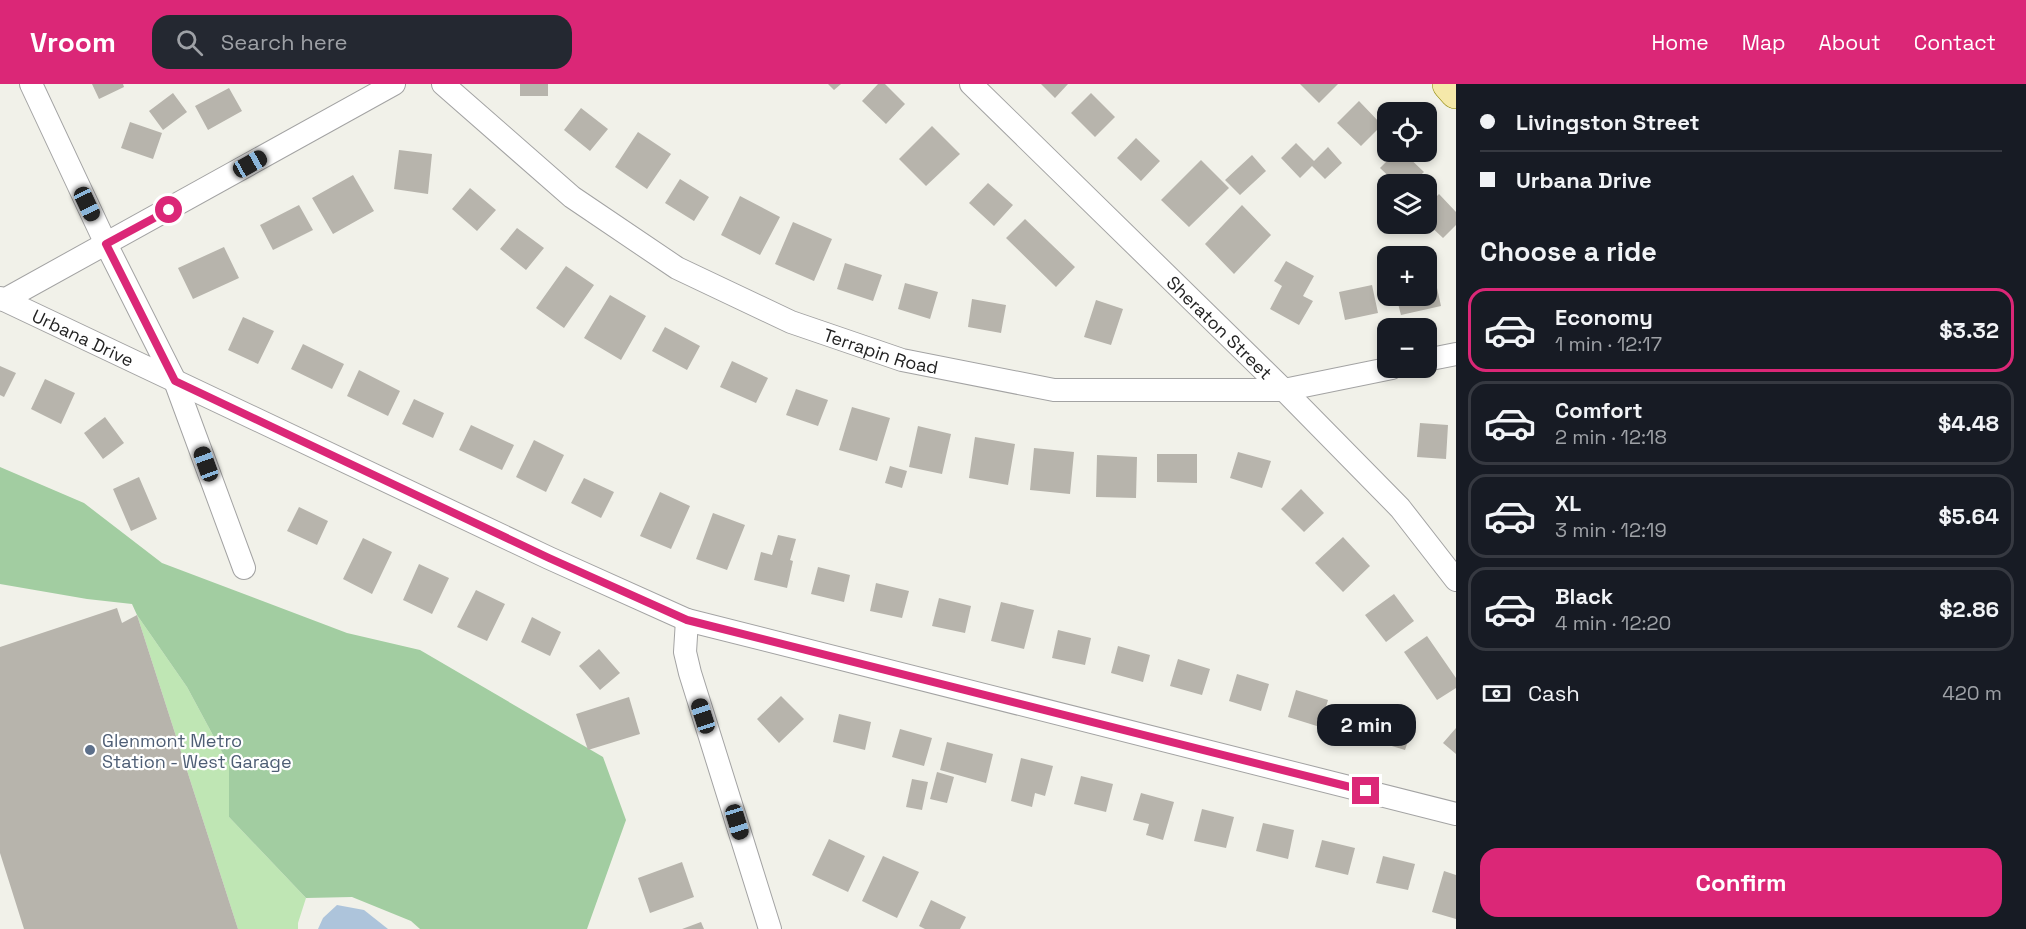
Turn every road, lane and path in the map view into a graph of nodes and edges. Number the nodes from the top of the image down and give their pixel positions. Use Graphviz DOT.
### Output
graph roads {
  1 [pos="31,84"];
  2 [pos="394,84"];
  3 [pos="442,84"];
  4 [pos="971,84"];
  5 [pos="1449,84"];
  6 [pos="1456,92"];
  7 [pos="106,244"];
  8 [pos="2,299"];
  9 [pos="1456,354"];
  10 [pos="1437,358"];
  11 [pos="1377,371"];
  12 [pos="175,381"];
  13 [pos="1284,390"];
  14 [pos="244,568"];
  15 [pos="1456,580"];
  16 [pos="687,620"];
  17 [pos="1456,814"];
  18 [pos="770,929"];
  1 -- 7 [label="street"];
  2 -- 7 [label="street"];
  3 -- 13 [label="street, Terrapin Road"];
  4 -- 13 [label="street, Sheraton Street"];
  5 -- 6 [label="main road"];
  7 -- 8 [label="street"];
  7 -- 12 [label="street"];
  8 -- 12 [label="street, Urbana Drive"];
  9 -- 10 [label="street"];
  11 -- 13 [label="street, Terrapin Road"];
  12 -- 14 [label="street"];
  12 -- 16 [label="street, Urbana Drive"];
  13 -- 15 [label="street, Sheraton Street"];
  16 -- 17 [label="street, Urbana Drive"];
  16 -- 18 [label="street"];
}
